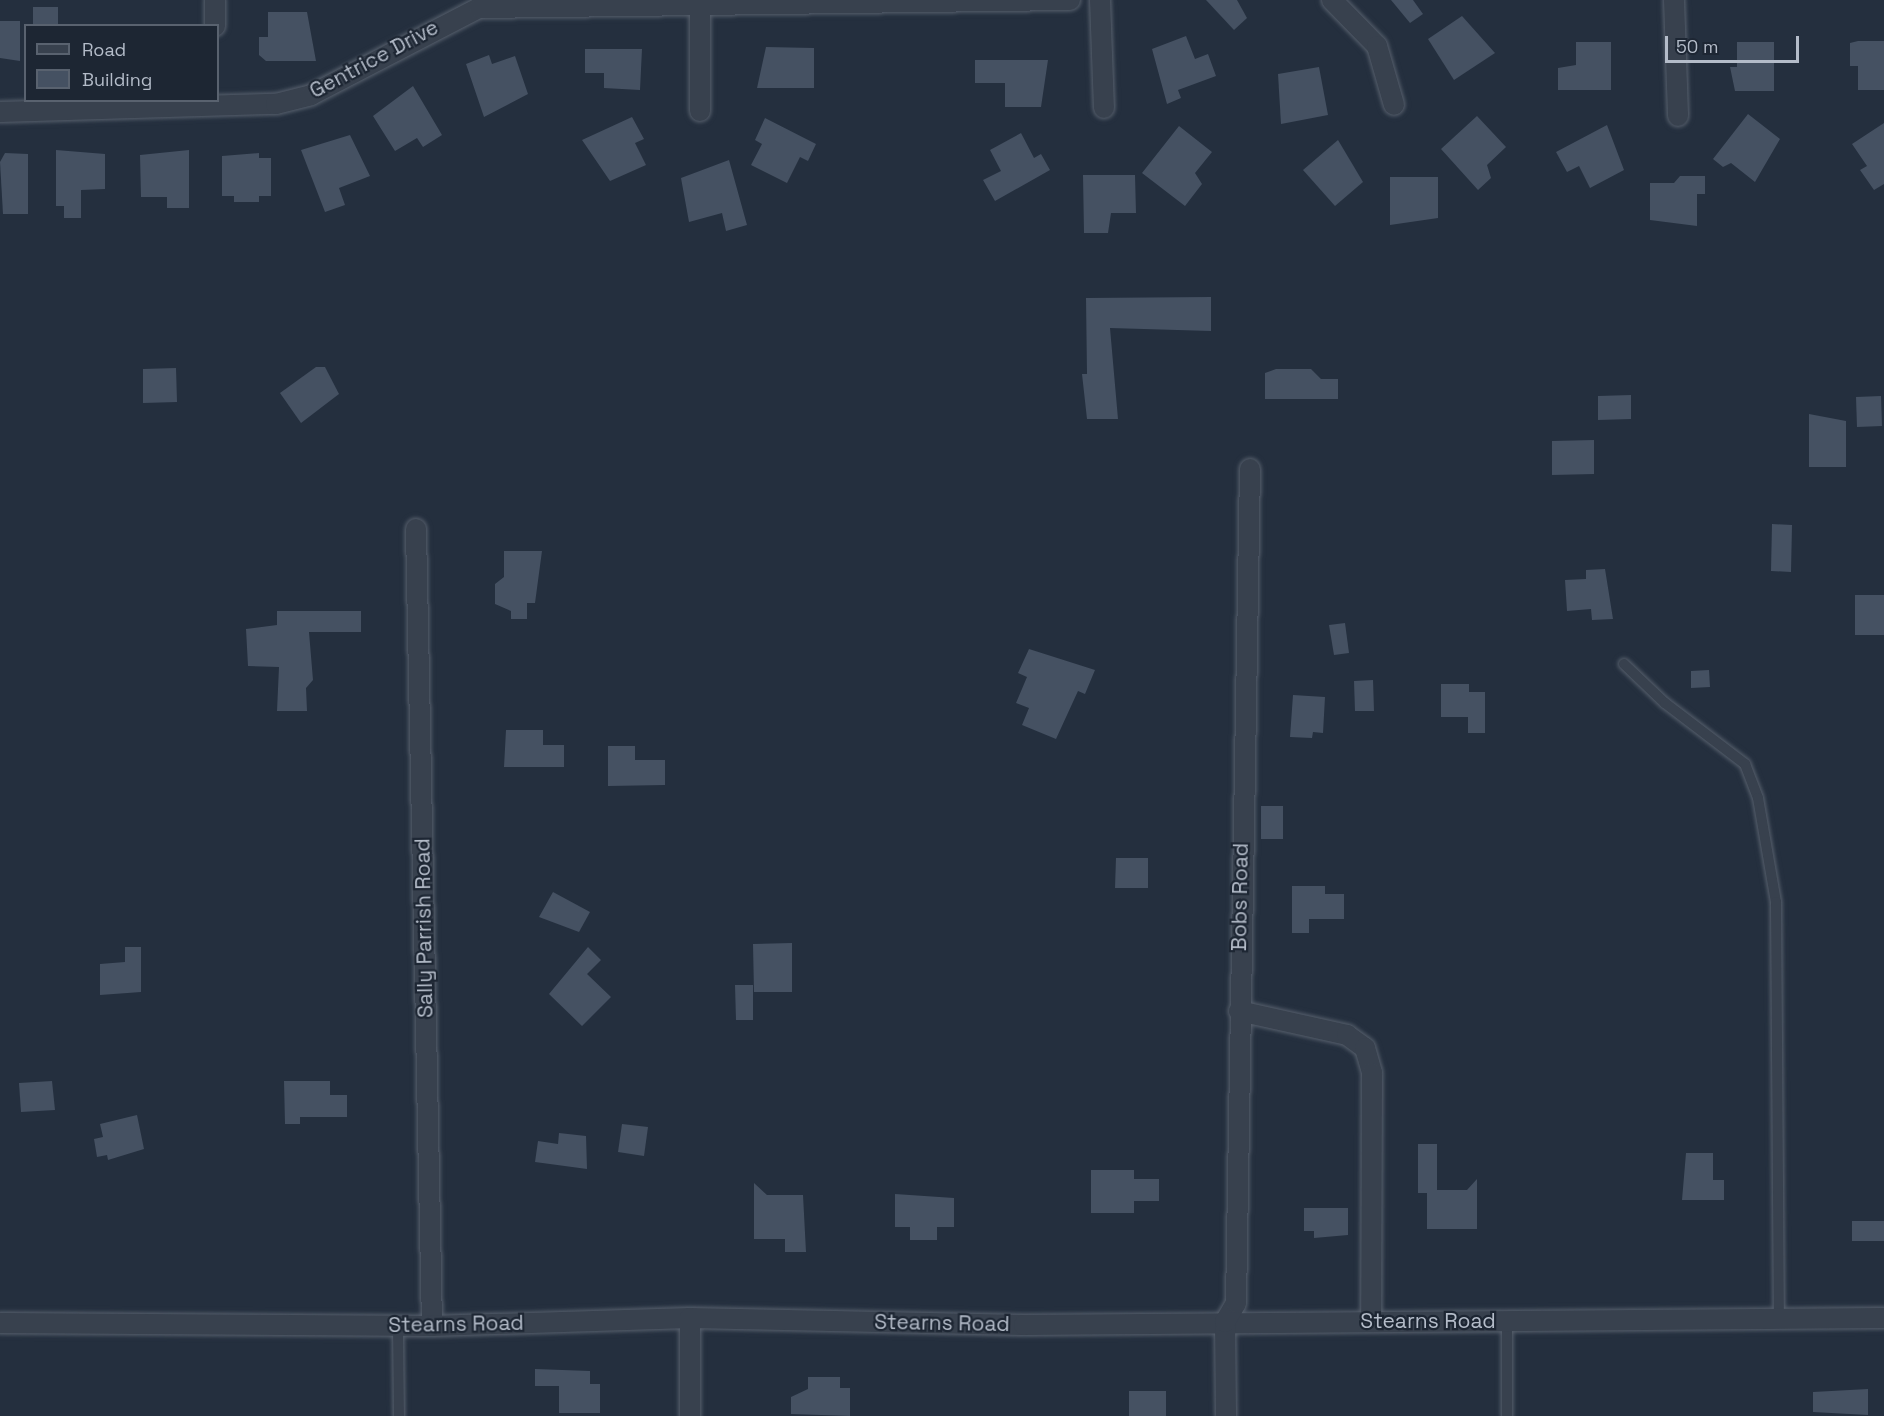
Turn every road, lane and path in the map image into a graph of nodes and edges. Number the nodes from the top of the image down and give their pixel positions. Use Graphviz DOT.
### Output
graph roads {
  1 [pos="215,0"];
  2 [pos="1070,0"];
  3 [pos="1100,0"];
  4 [pos="1332,0"];
  5 [pos="1674,0"];
  6 [pos="478,4"];
  7 [pos="700,5"];
  8 [pos="215,24"];
  9 [pos="215,103"];
  10 [pos="1394,105"];
  11 [pos="1104,108"];
  12 [pos="700,111"];
  13 [pos="0,112"];
  14 [pos="1678,116"];
  15 [pos="1250,469"];
  16 [pos="416,529"];
  17 [pos="1624,664"];
  18 [pos="1239,1011"];
  19 [pos="690,1318"];
  20 [pos="1779,1318"];
  21 [pos="1884,1318"];
  22 [pos="1507,1320"];
  23 [pos="1371,1321"];
  24 [pos="1225,1322"];
  25 [pos="0,1323"];
  26 [pos="398,1326"];
  27 [pos="432,1326"];
  28 [pos="399,1416"];
  29 [pos="690,1416"];
  30 [pos="1226,1416"];
  31 [pos="1507,1416"];
  1 -- 8 [label="street"];
  2 -- 7 [label="street, Gentrice Drive"];
  3 -- 11 [label="street"];
  4 -- 10 [label="street"];
  5 -- 14 [label="street"];
  6 -- 7 [label="street, Gentrice Drive"];
  6 -- 9 [label="street, Gentrice Drive"];
  7 -- 12 [label="street"];
  9 -- 13 [label="street, Gentrice Drive"];
  15 -- 18 [label="street, Bobs Road"];
  16 -- 27 [label="street, Sally Parrish Road"];
  17 -- 20 [label="lane"];
  18 -- 23 [label="street"];
  18 -- 24 [label="street, Bobs Road"];
  19 -- 24 [label="street, Stearns Road"];
  19 -- 27 [label="street, Stearns Road"];
  19 -- 29 [label="street"];
  20 -- 21 [label="street, Stearns Road"];
  20 -- 22 [label="street, Stearns Road"];
  22 -- 23 [label="street, Stearns Road"];
  22 -- 31 [label="lane"];
  23 -- 24 [label="street, Stearns Road"];
  24 -- 30 [label="street"];
  25 -- 26 [label="street, Stearns Road"];
  26 -- 27 [label="street, Stearns Road"];
  26 -- 28 [label="lane"];
}
